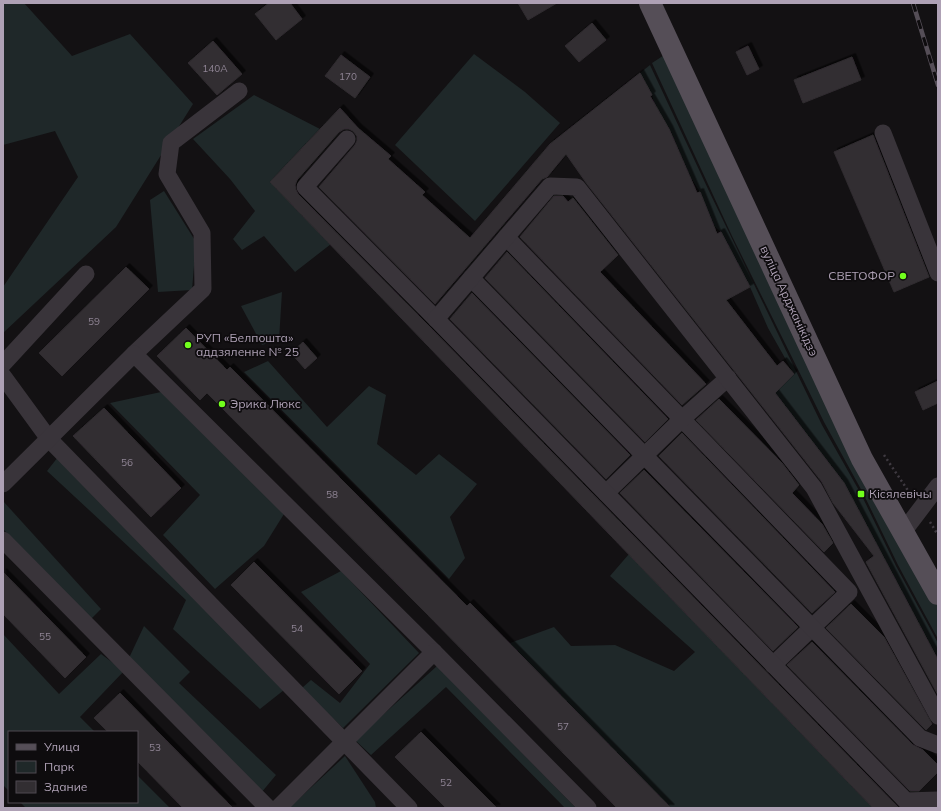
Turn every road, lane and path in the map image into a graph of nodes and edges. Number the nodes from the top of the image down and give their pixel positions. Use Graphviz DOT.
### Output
graph roads {
  1 [pos="650,3"];
  2 [pos="239,91"];
  3 [pos="883,133"];
  4 [pos="347,139"];
  5 [pos="506,238"];
  6 [pos="938,273"];
  7 [pos="86,274"];
  8 [pos="471,278"];
  9 [pos="436,319"];
  10 [pos="134,354"];
  11 [pos="3,364"];
  12 [pos="3,376"];
  13 [pos="728,378"];
  14 [pos="682,419"];
  15 [pos="49,439"];
  16 [pos="644,456"];
  17 [pos="3,484"];
  18 [pos="938,486"];
  19 [pos="606,493"];
  20 [pos="903,532"];
  21 [pos="3,540"];
  22 [pos="866,582"];
  23 [pos="849,592"];
  24 [pos="938,594"];
  25 [pos="812,628"];
  26 [pos="434,652"];
  27 [pos="773,665"];
  28 [pos="938,716"];
  29 [pos="343,742"];
  30 [pos="938,745"];
  31 [pos="938,800"];
  32 [pos="268,808"];
  33 [pos="278,808"];
  34 [pos="408,808"];
  35 [pos="588,808"];
  1 -- 20 [label="main road, вуліца Арджанікідзэ"];
  2 -- 10 [label="lane"];
  3 -- 6 [label="lane"];
  4 -- 9 [label="lane"];
  5 -- 8 [label="lane"];
  5 -- 13 [label="lane"];
  5 -- 14 [label="lane"];
  7 -- 11 [label="lane"];
  8 -- 9 [label="lane"];
  8 -- 16 [label="lane"];
  9 -- 19 [label="lane"];
  10 -- 15 [label="lane"];
  10 -- 26 [label="lane"];
  12 -- 15 [label="lane"];
  13 -- 14 [label="lane"];
  13 -- 22 [label="lane"];
  14 -- 16 [label="lane"];
  14 -- 23 [label="lane"];
  15 -- 17 [label="lane"];
  15 -- 29 [label="lane"];
  16 -- 19 [label="lane"];
  16 -- 25 [label="lane"];
  18 -- 20 [label="lane"];
  19 -- 27 [label="lane"];
  20 -- 24 [label="main road, вуліца Арджанікідзэ"];
  21 -- 32 [label="lane"];
  22 -- 23 [label="lane"];
  22 -- 28 [label="lane"];
  23 -- 25 [label="lane"];
  25 -- 27 [label="lane"];
  25 -- 30 [label="lane"];
  26 -- 29 [label="lane"];
  26 -- 35 [label="lane"];
  27 -- 31 [label="lane"];
  29 -- 33 [label="lane"];
  29 -- 34 [label="lane"];
}
